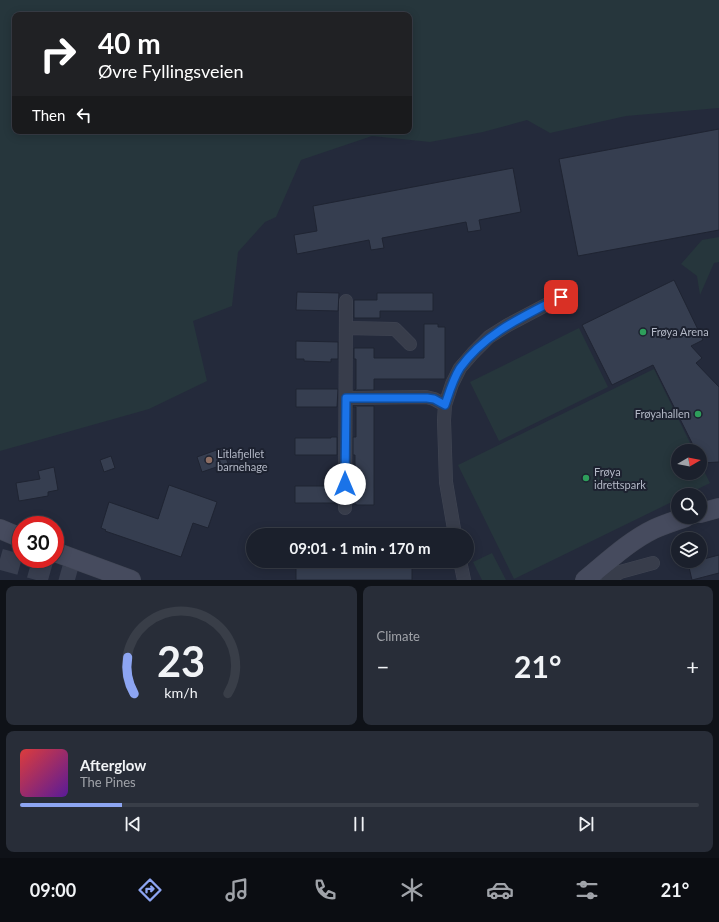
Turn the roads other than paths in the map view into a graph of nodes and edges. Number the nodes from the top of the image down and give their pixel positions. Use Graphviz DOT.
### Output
graph roads {
  1 [pos="561,297"];
  2 [pos="346,301"];
  3 [pos="346,328"];
  4 [pos="410,344"];
  5 [pos="346,398"];
  6 [pos="445,405"];
  7 [pos="345,508"];
  8 [pos="719,508"];
  9 [pos="707,511"];
  10 [pos="671,522"];
  11 [pos="454,528"];
  12 [pos="0,529"];
  13 [pos="12,534"];
  14 [pos="64,555"];
  15 [pos="653,563"];
  16 [pos="461,568"];
  17 [pos="132,580"];
  18 [pos="464,580"];
  19 [pos="585,580"];
  20 [pos="608,580"];
  1 -- 6 [label="street"];
  2 -- 3 [label="street"];
  3 -- 4 [label="street"];
  3 -- 5 [label="street"];
  5 -- 6 [label="street"];
  5 -- 7 [label="street"];
  6 -- 11 [label="street"];
  8 -- 9 [label="main road"];
  10 -- 19 [label="main road"];
  12 -- 13 [label="main road"];
  14 -- 17 [label="main road"];
  15 -- 20 [label="street"];
  16 -- 18 [label="street"];
}
